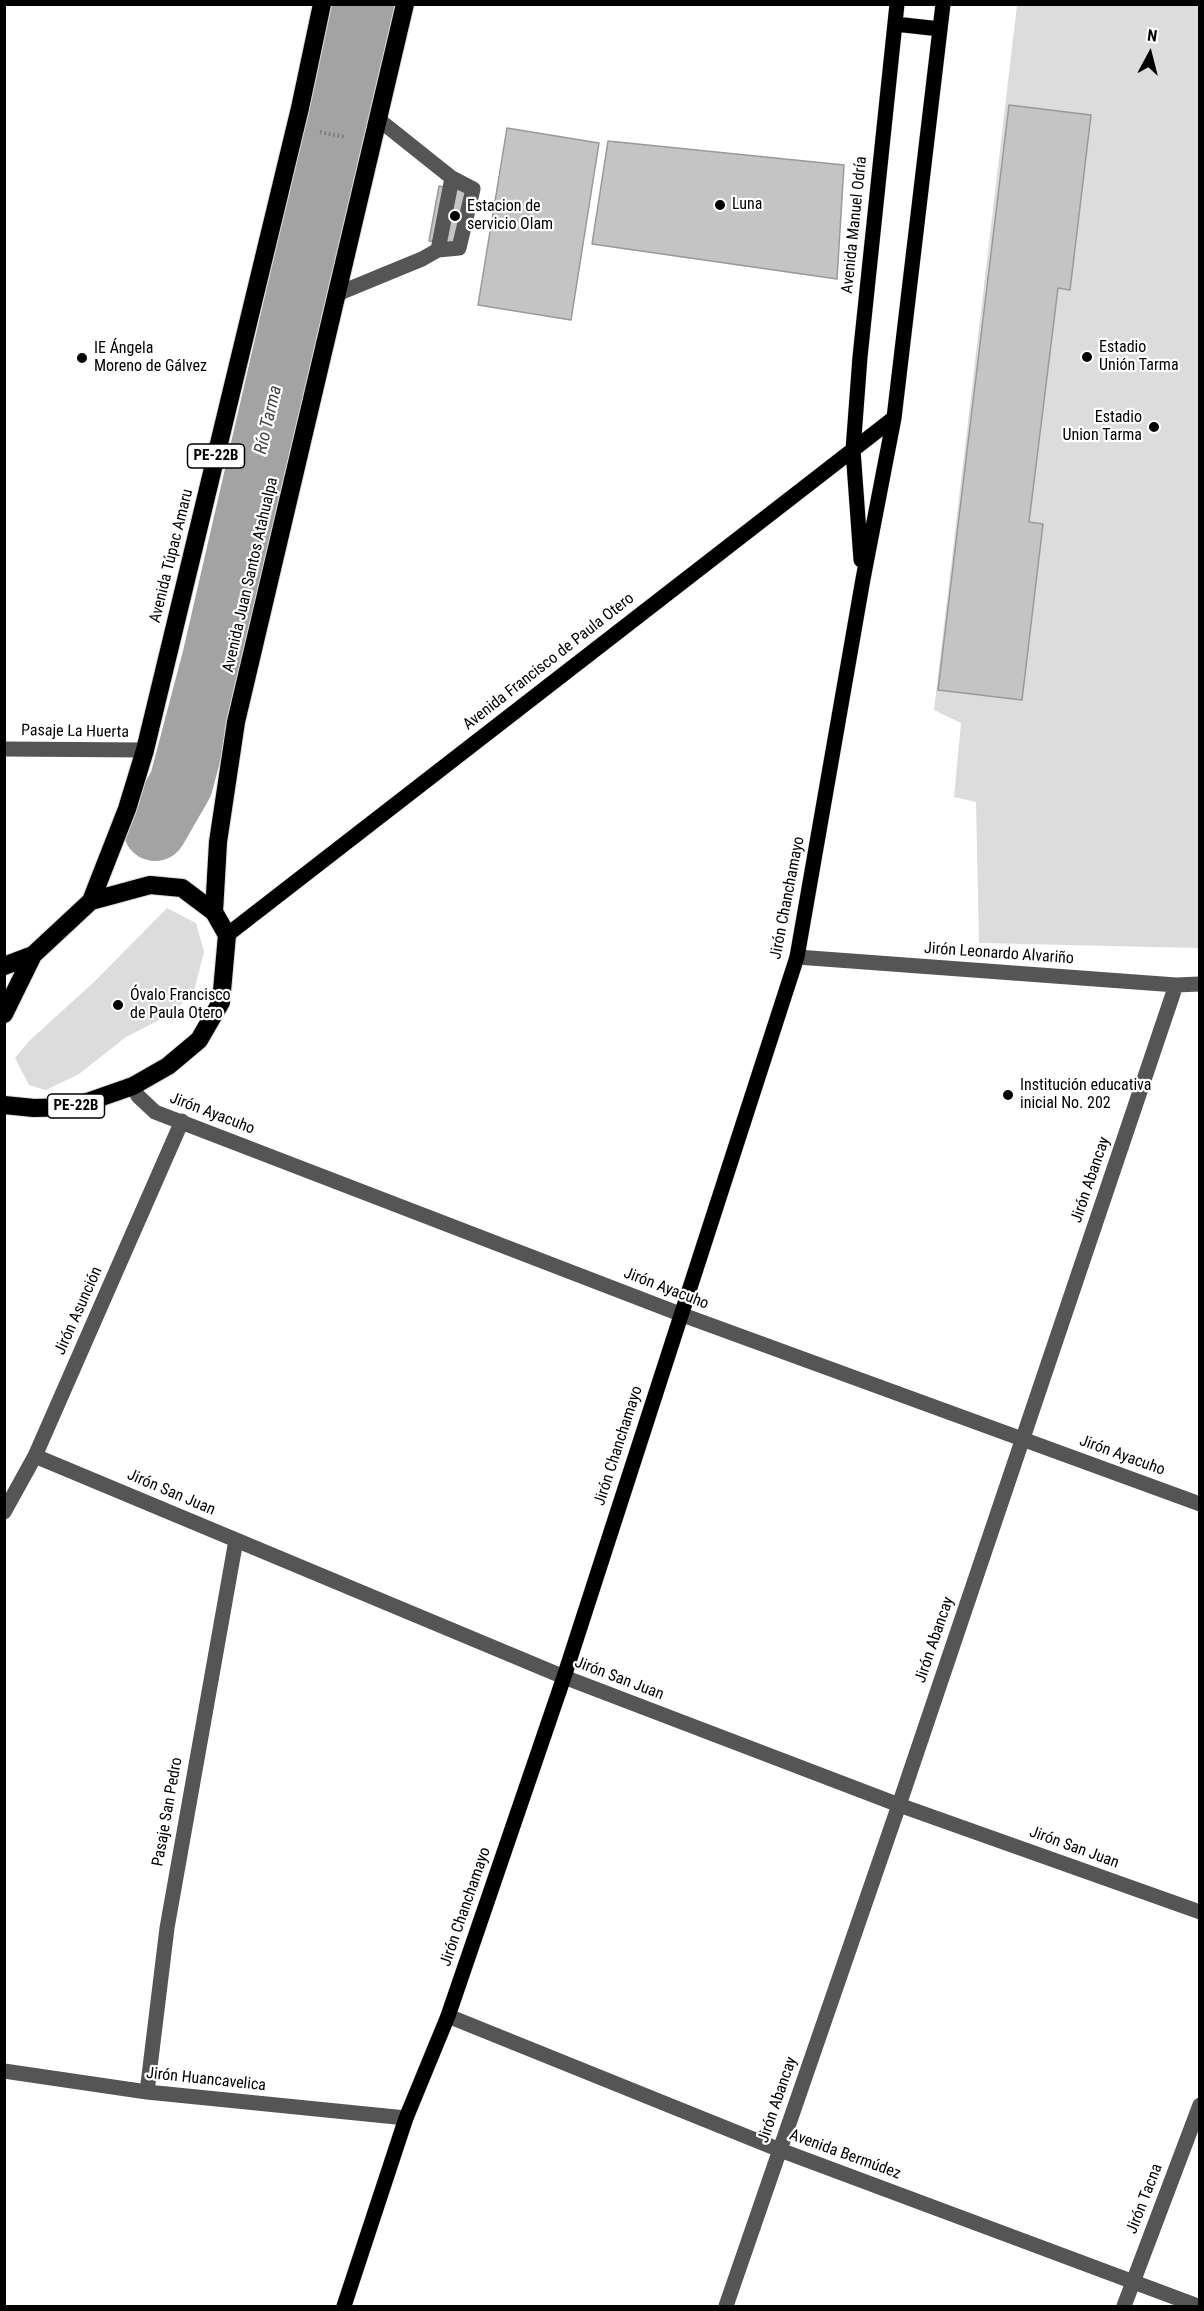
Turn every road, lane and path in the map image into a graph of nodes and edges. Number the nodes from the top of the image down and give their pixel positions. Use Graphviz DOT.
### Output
graph roads {
  1 [pos="322,4"];
  2 [pos="405,4"];
  3 [pos="897,4"];
  4 [pos="943,4"];
  5 [pos="895,24"];
  6 [pos="940,29"];
  7 [pos="378,119"];
  8 [pos="317,131"];
  9 [pos="349,138"];
  10 [pos="452,178"];
  11 [pos="438,250"];
  12 [pos="337,294"];
  13 [pos="894,418"];
  14 [pos="853,450"];
  15 [pos="863,579"];
  16 [pos="4,749"];
  17 [pos="145,750"];
  18 [pos="91,901"];
  19 [pos="214,912"];
  20 [pos="227,935"];
  21 [pos="33,955"];
  22 [pos="797,957"];
  23 [pos="4,966"];
  24 [pos="1200,984"];
  25 [pos="1176,985"];
  26 [pos="4,1014"];
  27 [pos="133,1086"];
  28 [pos="8,1101"];
  29 [pos="182,1121"];
  30 [pos="680,1314"];
  31 [pos="1022,1439"];
  32 [pos="35,1456"];
  33 [pos="1200,1504"];
  34 [pos="4,1512"];
  35 [pos="236,1540"];
  36 [pos="564,1677"];
  37 [pos="899,1805"];
  38 [pos="1200,1912"];
  39 [pos="448,2016"];
  40 [pos="4,2071"];
  41 [pos="147,2092"];
  42 [pos="1200,2105"];
  43 [pos="406,2118"];
  44 [pos="780,2150"];
  45 [pos="1133,2281"];
  46 [pos="344,2307"];
  47 [pos="726,2307"];
  48 [pos="1124,2307"];
  49 [pos="1198,2307"];
  1 -- 17 [label="highway, Avenida Túpac Amaru / PE-22B"];
  2 -- 7 [label="highway, Avenida Juan Santos Atahualpa"];
  3 -- 5 [label="main road, Avenida Manuel Odría"];
  4 -- 6 [label="main road"];
  5 -- 6 [label="main road"];
  5 -- 14 [label="main road, Avenida Manuel Odría"];
  6 -- 13 [label="main road"];
  7 -- 10 [label="street"];
  7 -- 12 [label="highway, Avenida Juan Santos Atahualpa"];
  8 -- 9 [label="path"];
  10 -- 11 [label="street"];
  10 -- 11 [label="street"];
  11 -- 12 [label="street"];
  12 -- 19 [label="highway, Avenida Juan Santos Atahualpa"];
  13 -- 14 [label="main road, Avenida Francisco de Paula Otero"];
  13 -- 15 [label="main road, Jirón Chanchamayo"];
  14 -- 15 [label="main road, Jirón Chanchamayo"];
  14 -- 20 [label="main road, Avenida Francisco de Paula Otero"];
  15 -- 22 [label="main road, Jirón Chanchamayo"];
  16 -- 17 [label="street, Pasaje La Huerta"];
  17 -- 18 [label="highway, Avenida Túpac Amaru / PE-22B"];
  18 -- 19 [label="highway, PE-22B"];
  18 -- 21 [label="highway, PE-22B"];
  19 -- 20 [label="highway, PE-22B"];
  20 -- 27 [label="highway, PE-22B"];
  21 -- 23 [label="highway, PE-22B"];
  21 -- 26 [label="highway, PE-22B"];
  22 -- 25 [label="street, Jirón Leonardo Alvariño"];
  22 -- 30 [label="main road, Jirón Chanchamayo"];
  24 -- 25 [label="street, Jirón Leonardo Alvariño"];
  25 -- 31 [label="street, Jirón Abancay"];
  27 -- 28 [label="highway, PE-22B"];
  27 -- 29 [label="street, Jirón Ayacuho"];
  29 -- 30 [label="street, Jirón Ayacuho"];
  29 -- 32 [label="street, Jirón Asunción"];
  30 -- 31 [label="street, Jirón Ayacuho"];
  30 -- 36 [label="main road, Jirón Chanchamayo"];
  31 -- 33 [label="street, Jirón Ayacuho"];
  31 -- 37 [label="street, Jirón Abancay"];
  32 -- 34 [label="street, Jirón Asunción"];
  32 -- 35 [label="street, Jirón San Juan"];
  35 -- 36 [label="street, Jirón San Juan"];
  35 -- 41 [label="street, Pasaje San Pedro"];
  36 -- 37 [label="street, Jirón San Juan"];
  36 -- 39 [label="main road, Jirón Chanchamayo"];
  37 -- 38 [label="street, Jirón San Juan"];
  37 -- 44 [label="street, Jirón Abancay"];
  39 -- 43 [label="main road, Jirón Chanchamayo"];
  39 -- 44 [label="street, Avenida Bermúdez"];
  40 -- 41 [label="street, Jirón Huancavelica"];
  41 -- 43 [label="street, Jirón Huancavelica"];
  42 -- 45 [label="street, Jirón Tacna"];
  43 -- 46 [label="main road, Jirón Chanchamayo"];
  44 -- 45 [label="street, Avenida Bermúdez"];
  44 -- 47 [label="street, Jirón Abancay"];
  45 -- 48 [label="street, Jirón Tacna"];
  45 -- 49 [label="street, Avenida Bermúdez"];
}
